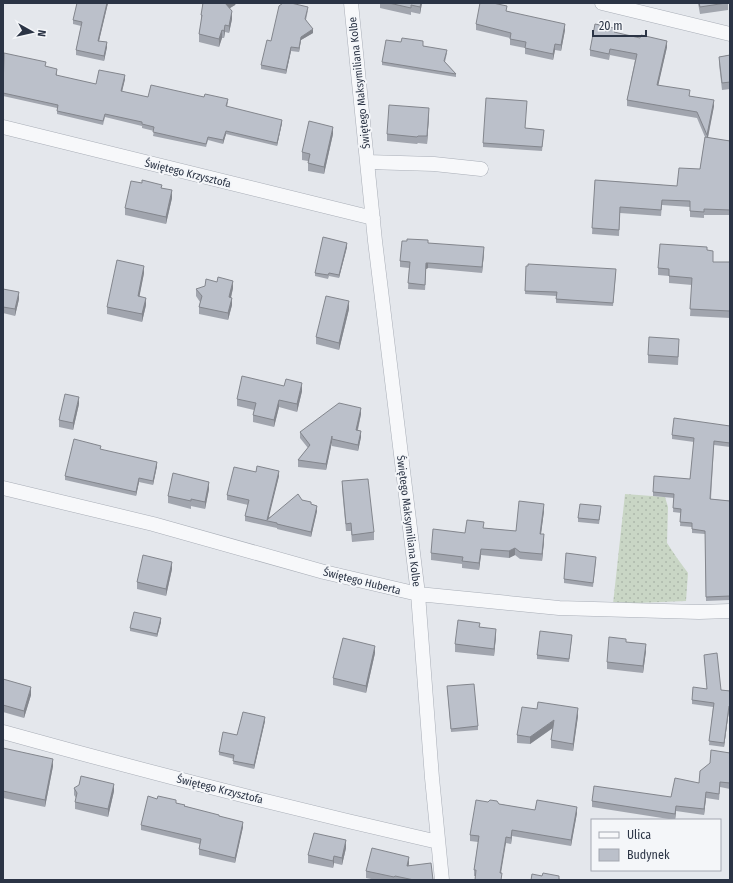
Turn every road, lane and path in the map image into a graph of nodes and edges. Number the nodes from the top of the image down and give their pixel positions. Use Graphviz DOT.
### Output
graph roads {
  1 [pos="351,3"];
  2 [pos="602,3"];
  3 [pos="730,34"];
  4 [pos="3,128"];
  5 [pos="367,162"];
  6 [pos="480,169"];
  7 [pos="372,218"];
  8 [pos="3,488"];
  9 [pos="418,594"];
  10 [pos="730,611"];
  11 [pos="3,732"];
  12 [pos="438,842"];
  13 [pos="442,880"];
  1 -- 5 [label="street, Świętego Maksymiliana Kolbe"];
  2 -- 3 [label="street"];
  4 -- 7 [label="street, Świętego Krzysztofa"];
  5 -- 6 [label="street, Świętego Maksymiliana Kolbe"];
  5 -- 7 [label="street, Świętego Maksymiliana Kolbe"];
  7 -- 9 [label="street, Świętego Maksymiliana Kolbe"];
  8 -- 9 [label="street, Świętego Huberta"];
  9 -- 10 [label="street, Świętego Huberta"];
  9 -- 12 [label="street, Świętego Maksymiliana Kolbe"];
  11 -- 12 [label="street, Świętego Krzysztofa"];
  12 -- 13 [label="street, Świętego Maksymiliana Kolbe"];
}
